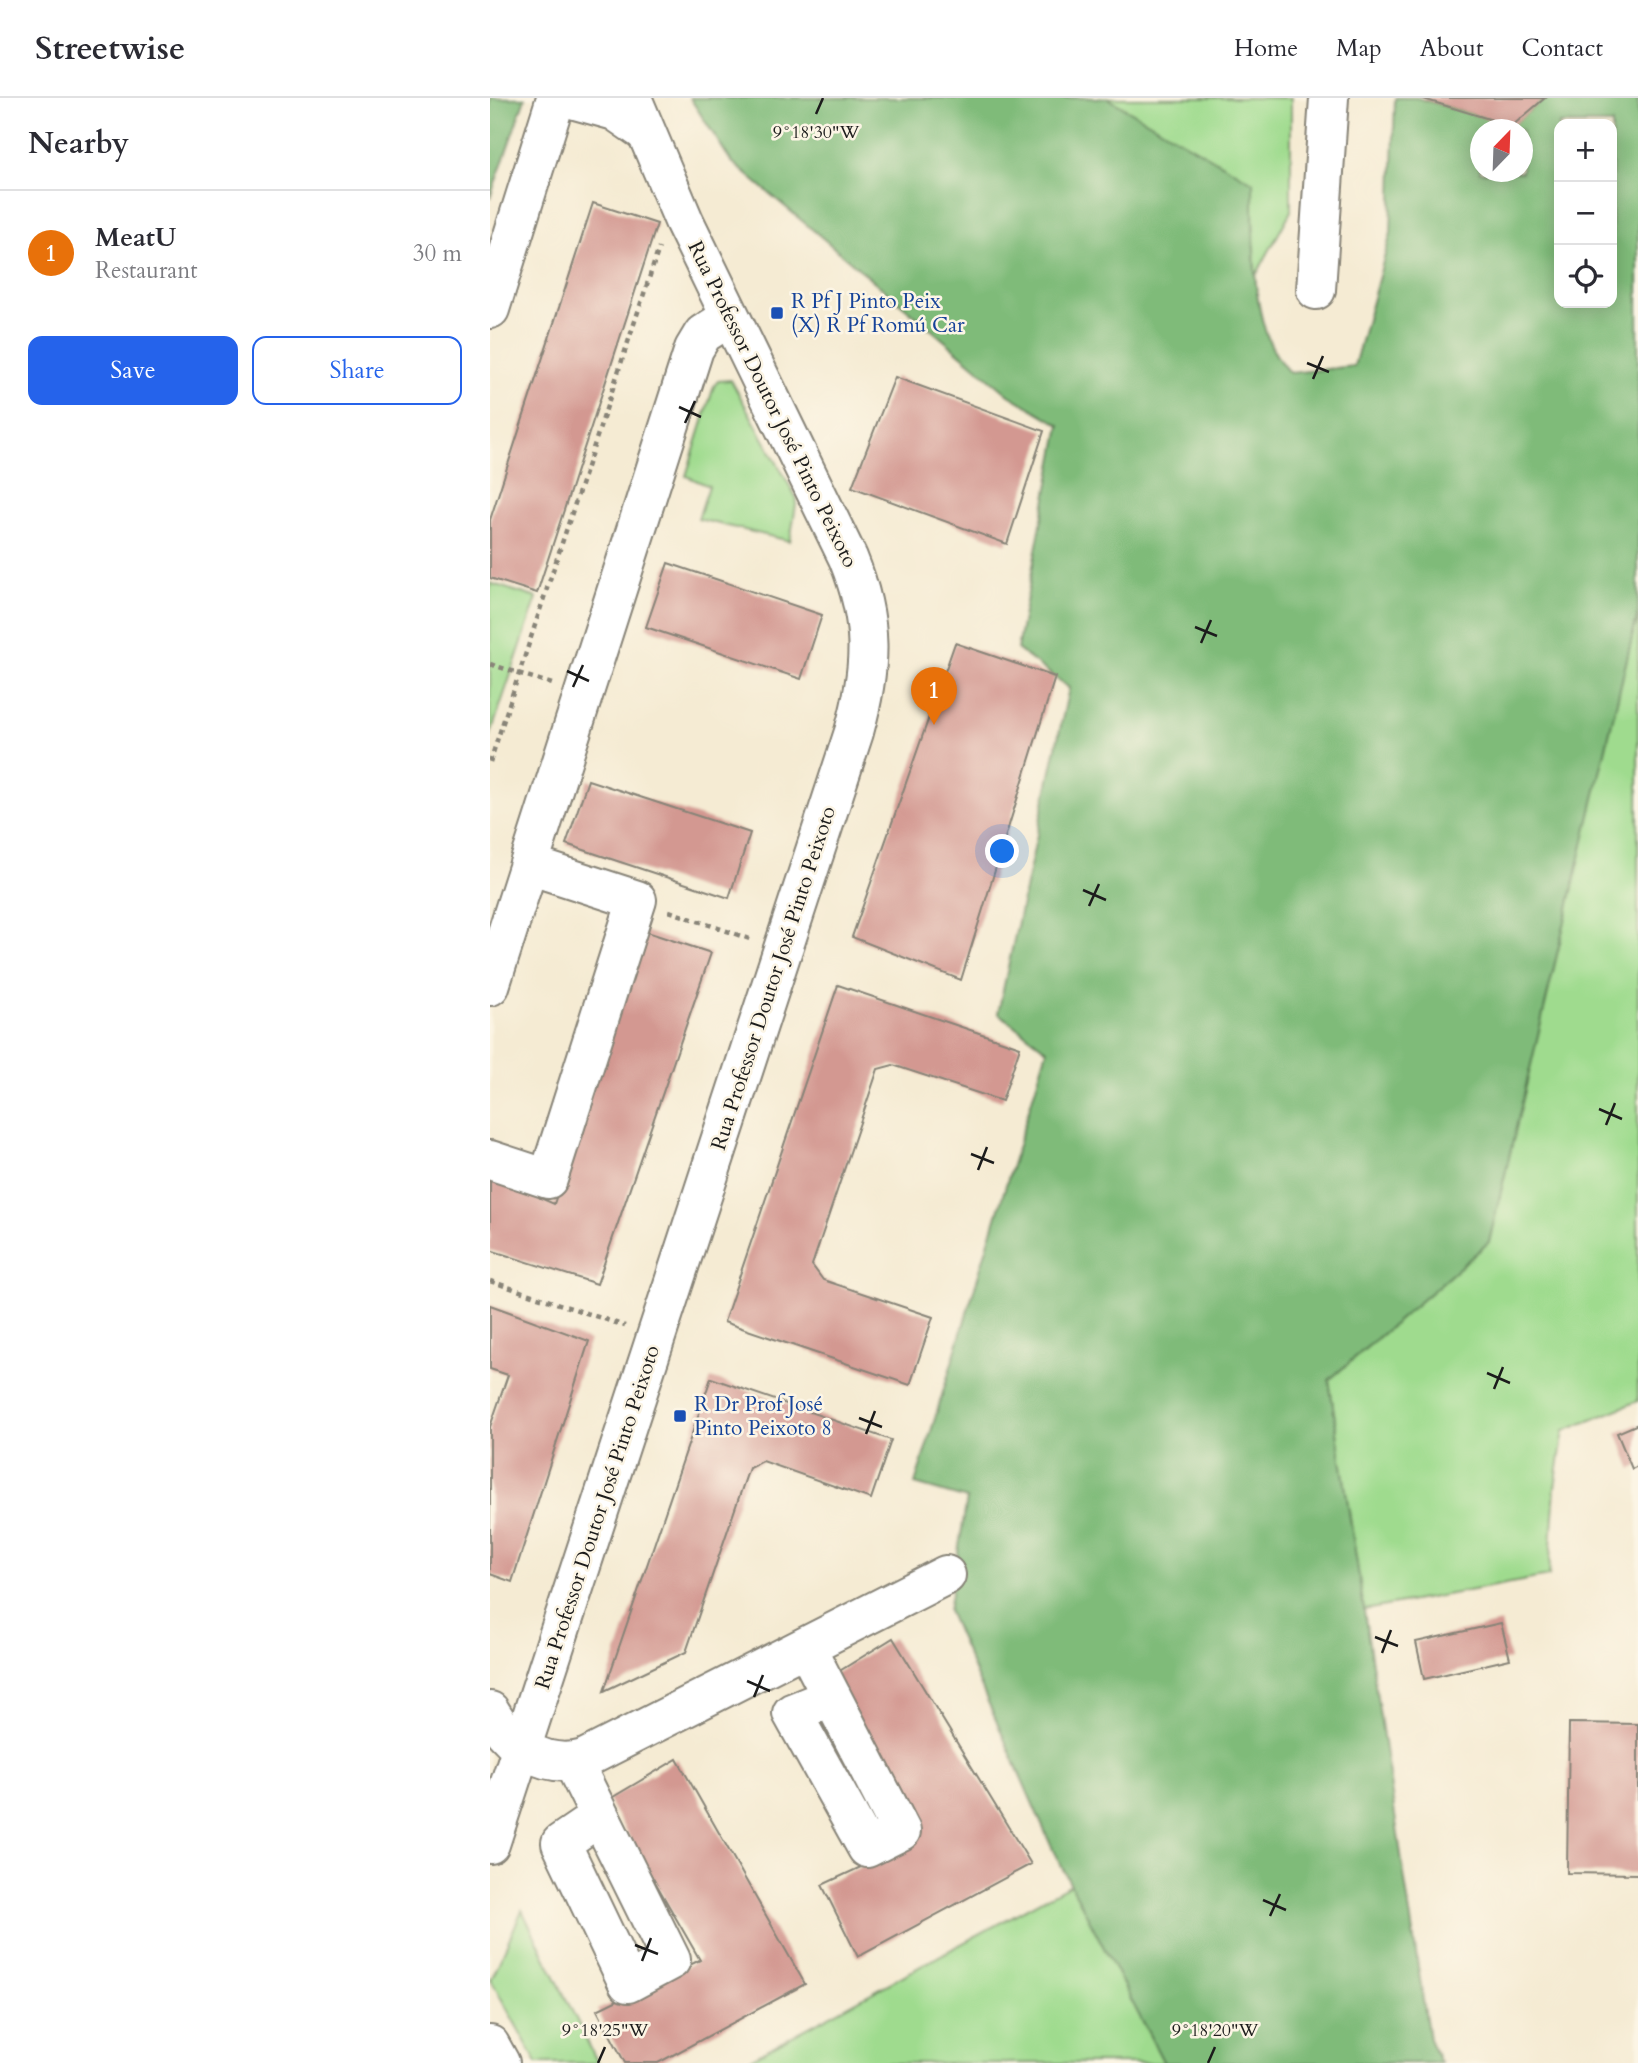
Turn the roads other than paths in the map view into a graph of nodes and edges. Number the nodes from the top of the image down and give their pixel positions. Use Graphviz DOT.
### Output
graph roads {
  1 [pos="556,98"];
  2 [pos="568,98"];
  3 [pos="1329,98"];
  4 [pos="638,114"];
  5 [pos="1316,290"];
  6 [pos="490,309"];
  7 [pos="730,317"];
  8 [pos="529,865"];
  9 [pos="490,986"];
  10 [pos="490,1160"];
  11 [pos="946,1575"];
  12 [pos="806,1647"];
  13 [pos="832,1697"];
  14 [pos="490,1711"];
  15 [pos="522,1750"];
  16 [pos="573,1762"];
  17 [pos="599,1817"];
  18 [pos="490,1844"];
  19 [pos="490,2045"];
  20 [pos="500,2063"];
  1 -- 6 [label="street"];
  2 -- 4 [label="street, Rua Professor Doutor José Pinto Peixoto"];
  3 -- 5 [label="street"];
  4 -- 7 [label="street, Rua Professor Doutor José Pinto Peixoto"];
  7 -- 8 [label="street"];
  7 -- 15 [label="street, Rua Professor Doutor José Pinto Peixoto"];
  8 -- 9 [label="street"];
  8 -- 10 [label="street"];
  11 -- 12 [label="street"];
  12 -- 13 [label="street"];
  12 -- 16 [label="street"];
  14 -- 15 [label="street"];
  15 -- 16 [label="street"];
  15 -- 18 [label="street, Rua Professor Doutor José Pinto Peixoto"];
  16 -- 17 [label="street"];
  19 -- 20 [label="street"];
}
